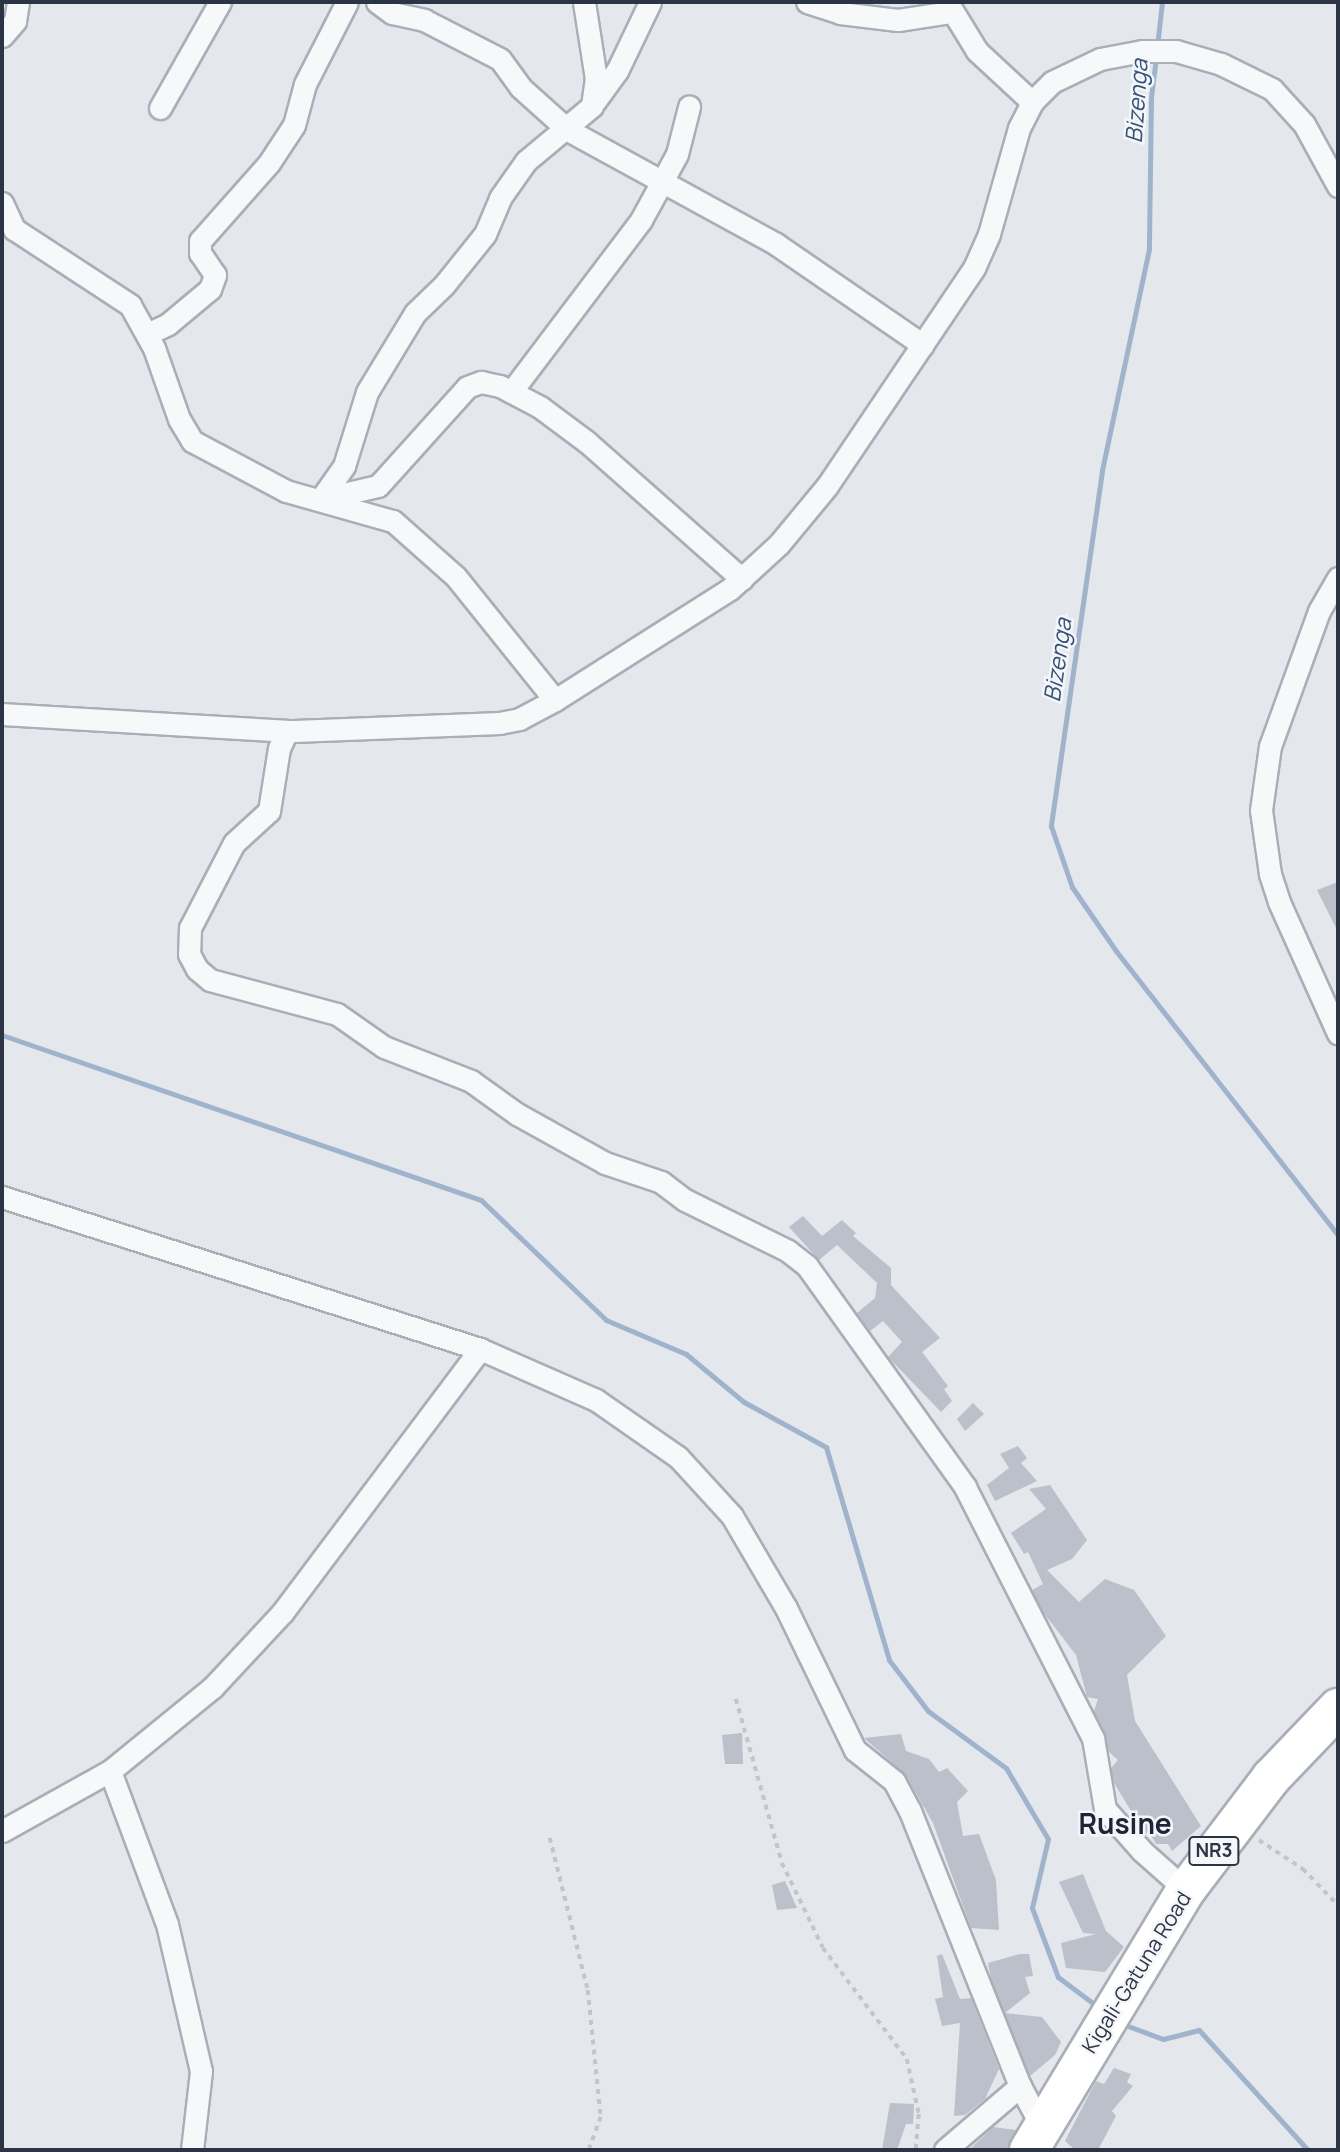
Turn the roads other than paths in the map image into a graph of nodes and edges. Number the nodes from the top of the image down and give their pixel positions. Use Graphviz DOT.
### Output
graph roads {
  1 [pos="18,2"];
  2 [pos="220,2"];
  3 [pos="347,2"];
  4 [pos="377,2"];
  5 [pos="584,2"];
  6 [pos="650,2"];
  7 [pos="807,2"];
  8 [pos="949,7"];
  9 [pos="2,36"];
  10 [pos="1032,102"];
  11 [pos="592,106"];
  12 [pos="690,107"];
  13 [pos="160,108"];
  14 [pos="568,130"];
  15 [pos="663,184"];
  16 [pos="1338,186"];
  17 [pos="2,203"];
  18 [pos="147,334"];
  19 [pos="923,345"];
  20 [pos="511,392"];
  21 [pos="320,500"];
  22 [pos="1338,578"];
  23 [pos="741,579"];
  24 [pos="555,700"];
  25 [pos="2,714"];
  26 [pos="287,731"];
  27 [pos="1338,1032"];
  28 [pos="2,1197"];
  29 [pos="480,1349"];
  30 [pos="1338,1708"];
  31 [pos="110,1771"];
  32 [pos="2,1831"];
  33 [pos="1186,1890"];
  34 [pos="1020,2087"];
  35 [pos="1036,2139"];
  36 [pos="192,2150"];
  37 [pos="945,2150"];
  1 -- 9 [label="street"];
  2 -- 13 [label="street"];
  3 -- 18 [label="street"];
  4 -- 14 [label="street"];
  5 -- 11 [label="street"];
  6 -- 11 [label="street"];
  7 -- 8 [label="street"];
  8 -- 10 [label="street"];
  10 -- 16 [label="street"];
  10 -- 19 [label="street"];
  11 -- 14 [label="street"];
  12 -- 15 [label="street"];
  14 -- 15 [label="street"];
  14 -- 21 [label="street"];
  15 -- 19 [label="street"];
  15 -- 20 [label="street"];
  17 -- 18 [label="street"];
  18 -- 21 [label="street"];
  19 -- 23 [label="street"];
  20 -- 21 [label="street"];
  20 -- 23 [label="street"];
  21 -- 24 [label="street"];
  22 -- 27 [label="street"];
  23 -- 24 [label="street"];
  24 -- 26 [label="street"];
  25 -- 26 [label="street"];
  26 -- 33 [label="street"];
  28 -- 29 [label="street"];
  29 -- 31 [label="street"];
  29 -- 34 [label="street"];
  30 -- 33 [label="highway, Kigali-Gatuna Road / NR3"];
  31 -- 32 [label="street"];
  31 -- 36 [label="street"];
  33 -- 35 [label="highway, Kigali-Gatuna Road / NR3"];
  34 -- 35 [label="street"];
  34 -- 37 [label="street"];
}
